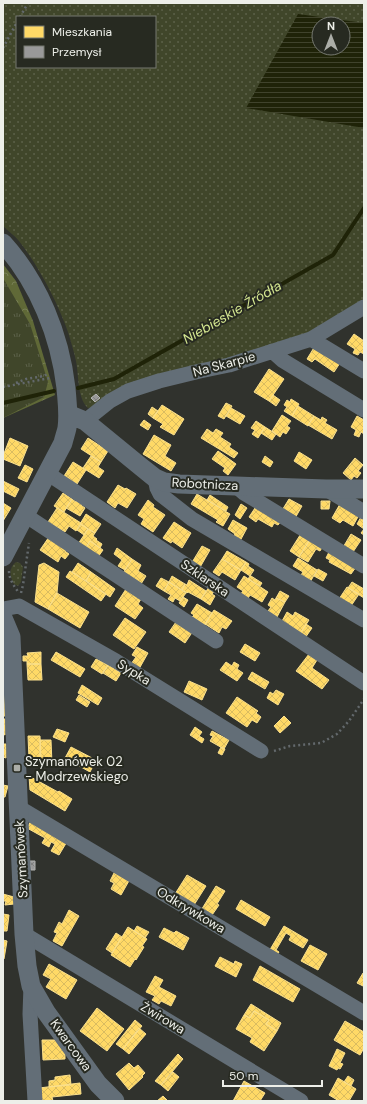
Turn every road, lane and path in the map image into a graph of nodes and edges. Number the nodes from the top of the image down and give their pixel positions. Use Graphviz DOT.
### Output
graph roads {
  1 [pos="28,3"];
  2 [pos="21,16"];
  3 [pos="16,24"];
  4 [pos="3,48"];
  5 [pos="3,244"];
  6 [pos="364,307"];
  7 [pos="311,339"];
  8 [pos="272,351"];
  9 [pos="55,369"];
  10 [pos="364,371"];
  11 [pos="47,378"];
  12 [pos="8,386"];
  13 [pos="3,387"];
  14 [pos="364,410"];
  15 [pos="76,418"];
  16 [pos="47,473"];
  17 [pos="156,478"];
  18 [pos="236,486"];
  19 [pos="326,489"];
  20 [pos="364,489"];
  21 [pos="364,512"];
  22 [pos="28,517"];
  23 [pos="3,557"];
  24 [pos="364,566"];
  25 [pos="19,606"];
  26 [pos="3,608"];
  27 [pos="3,618"];
  28 [pos="364,620"];
  29 [pos="216,641"];
  30 [pos="364,683"];
  31 [pos="364,699"];
  32 [pos="261,751"];
  33 [pos="18,807"];
  34 [pos="24,934"];
  35 [pos="31,986"];
  36 [pos="364,1013"];
  37 [pos="34,1101"];
  38 [pos="115,1101"];
  39 [pos="301,1101"];
  1 -- 2 [label="path"];
  3 -- 4 [label="path"];
  5 -- 15 [label="street"];
  6 -- 7 [label="street, Na Skarpie"];
  7 -- 8 [label="street, Na Skarpie"];
  7 -- 10 [label="street"];
  8 -- 14 [label="street"];
  8 -- 15 [label="street, Na Skarpie"];
  9 -- 12 [label="path"];
  11 -- 12 [label="path"];
  12 -- 13 [label="path"];
  15 -- 16 [label="street"];
  15 -- 17 [label="street, Robotnicza"];
  16 -- 22 [label="street"];
  16 -- 30 [label="street, Szklarska"];
  17 -- 18 [label="street, Robotnicza"];
  17 -- 28 [label="street"];
  18 -- 19 [label="street, Robotnicza"];
  18 -- 24 [label="street"];
  19 -- 20 [label="street, Robotnicza"];
  19 -- 21 [label="street"];
  22 -- 23 [label="street"];
  22 -- 25 [label="path"];
  22 -- 29 [label="street"];
  25 -- 26 [label="street"];
  25 -- 32 [label="street, Sypka"];
  27 -- 33 [label="street, Szymanówek"];
  31 -- 32 [label="path"];
  33 -- 34 [label="street, Szymanówek"];
  33 -- 36 [label="street, Odkrywkowa"];
  34 -- 35 [label="street, Szymanówek"];
  34 -- 39 [label="street, Żwirowa"];
  35 -- 37 [label="street, Szymanówek"];
  35 -- 38 [label="street, Kwarcowa"];
}
